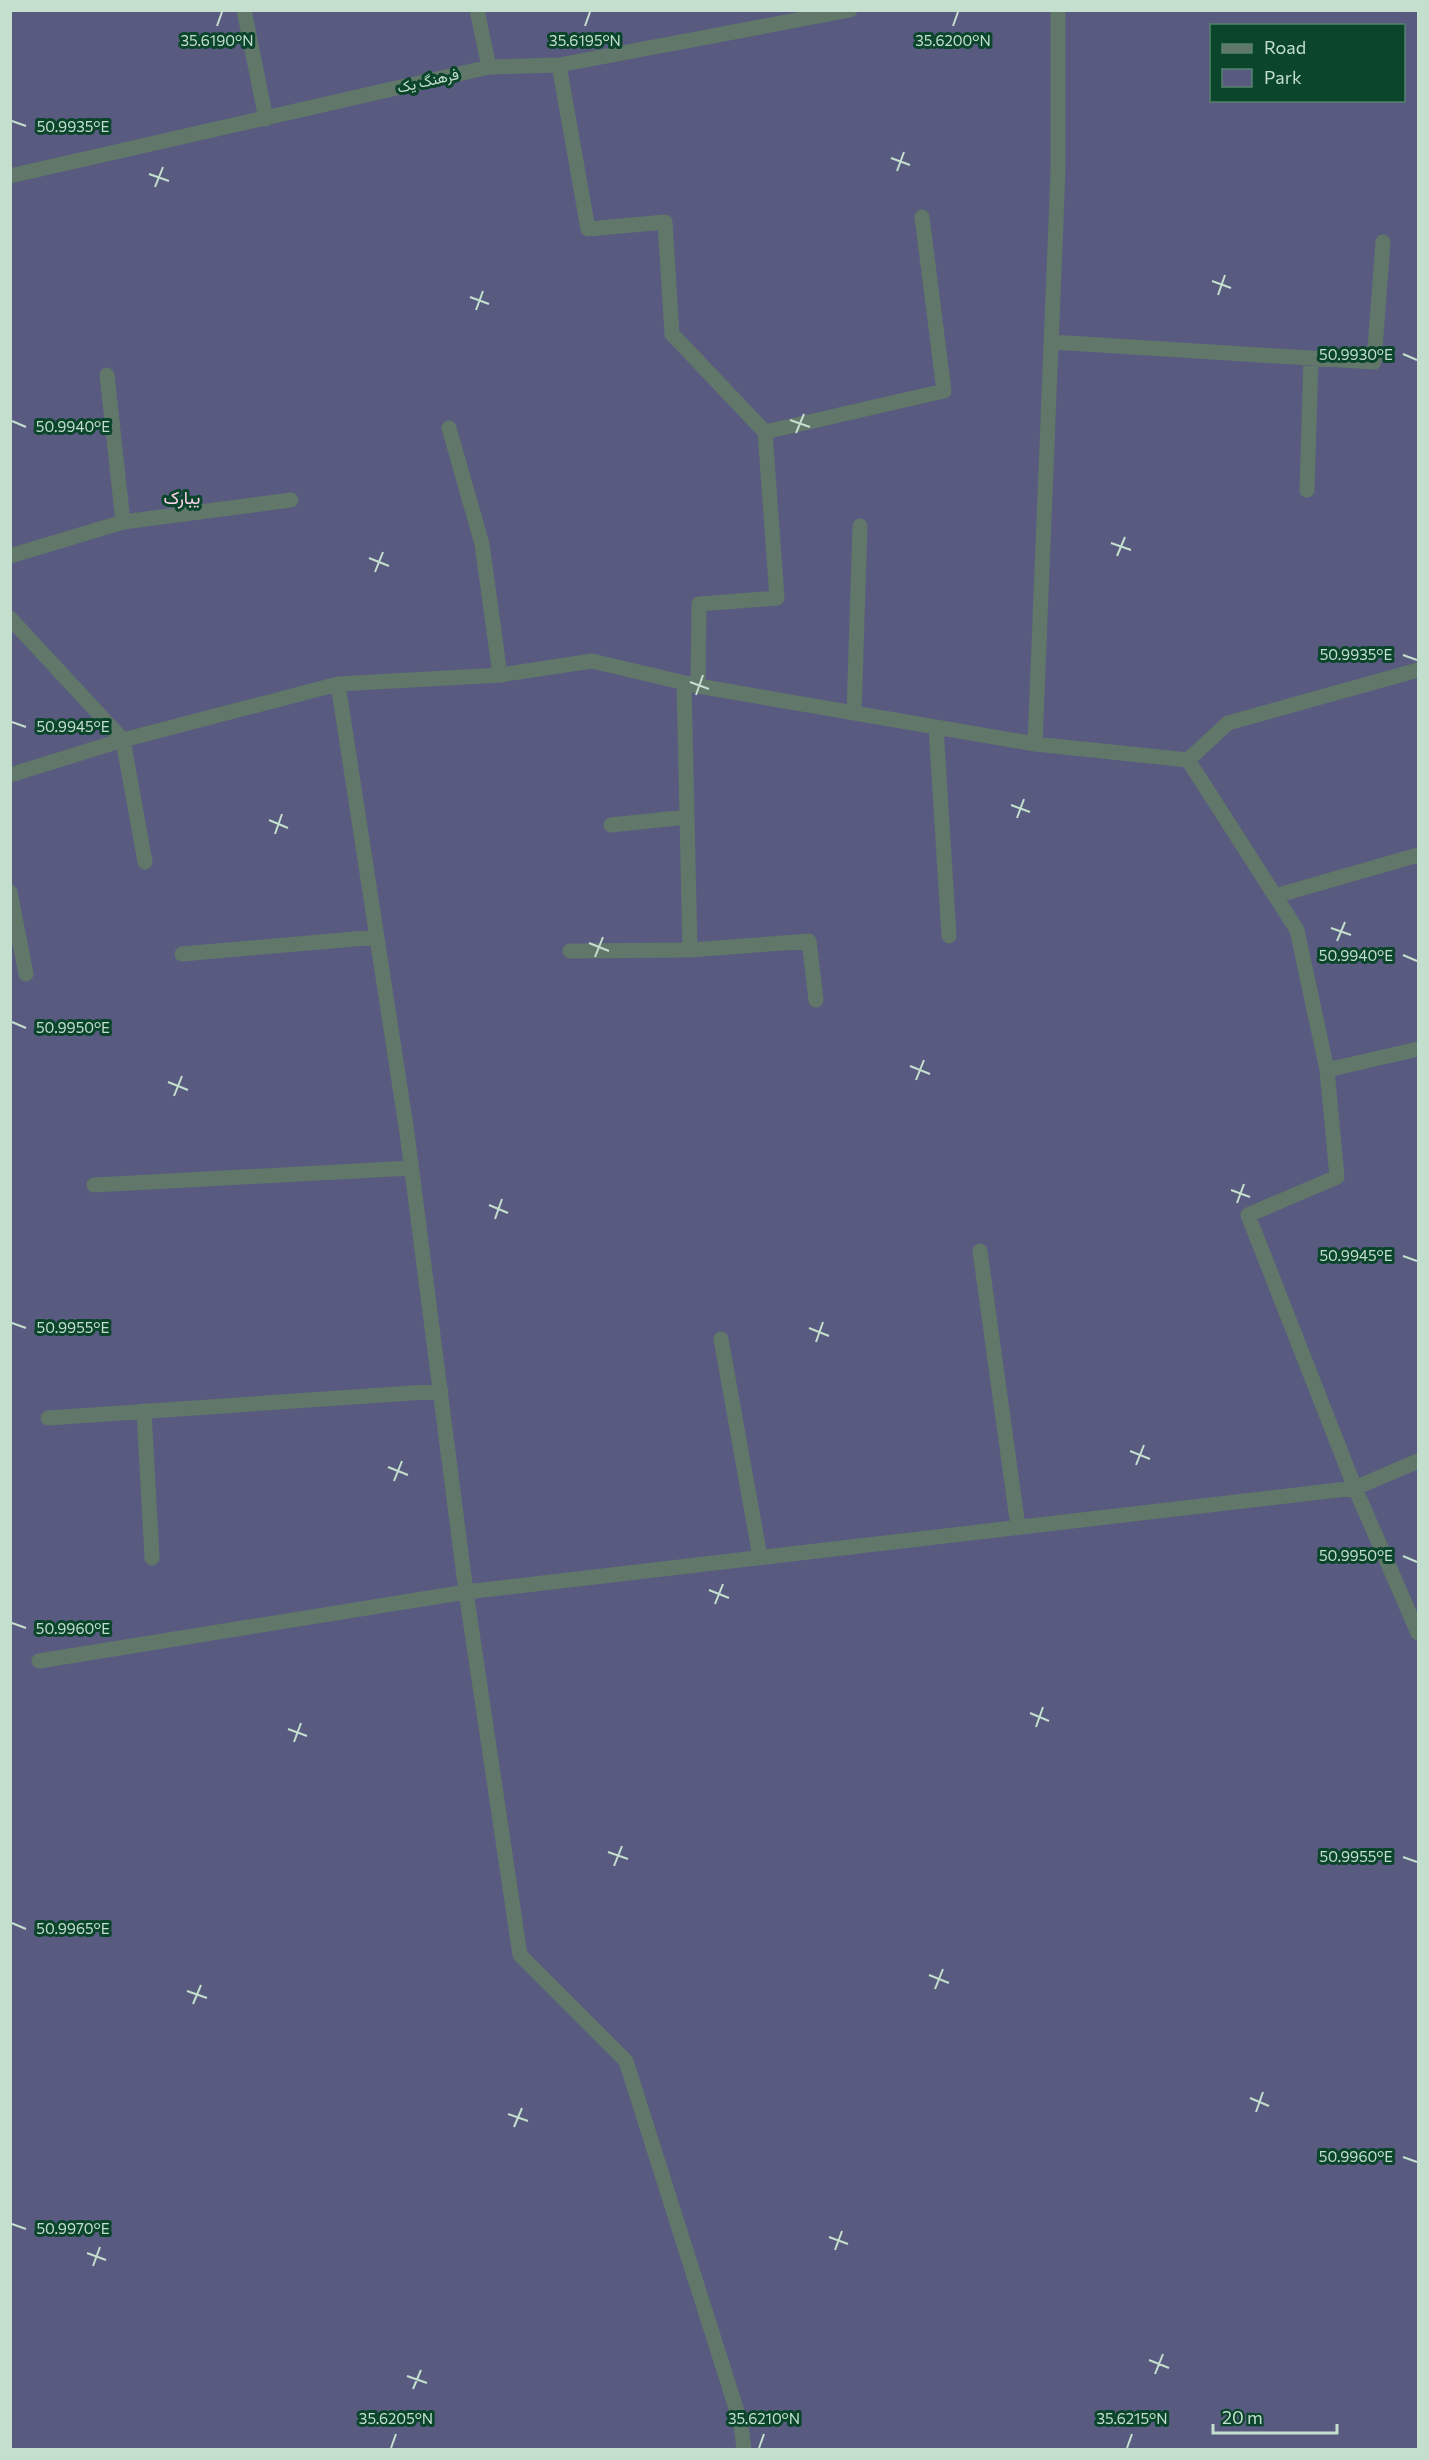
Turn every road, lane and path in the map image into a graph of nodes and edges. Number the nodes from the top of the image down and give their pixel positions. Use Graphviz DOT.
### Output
graph roads {
  1 [pos="244,10"];
  2 [pos="477,10"];
  3 [pos="850,10"];
  4 [pos="1058,10"];
  5 [pos="559,65"];
  6 [pos="489,68"];
  7 [pos="266,119"];
  8 [pos="10,176"];
  9 [pos="921,216"];
  10 [pos="1383,242"];
  11 [pos="1052,342"];
  12 [pos="1311,358"];
  13 [pos="107,375"];
  14 [pos="450,428"];
  15 [pos="765,432"];
  16 [pos="1307,490"];
  17 [pos="291,500"];
  18 [pos="123,522"];
  19 [pos="860,526"];
  20 [pos="10,556"];
  21 [pos="10,618"];
  22 [pos="1419,670"];
  23 [pos="500,675"];
  24 [pos="338,684"];
  25 [pos="691,685"];
  26 [pos="854,713"];
  27 [pos="936,727"];
  28 [pos="123,740"];
  29 [pos="1035,744"];
  30 [pos="1188,760"];
  31 [pos="10,775"];
  32 [pos="687,817"];
  33 [pos="611,825"];
  34 [pos="1419,855"];
  35 [pos="145,862"];
  36 [pos="10,892"];
  37 [pos="1275,896"];
  38 [pos="949,936"];
  39 [pos="377,937"];
  40 [pos="690,950"];
  41 [pos="570,951"];
  42 [pos="182,954"];
  43 [pos="26,974"];
  44 [pos="816,1000"];
  45 [pos="1419,1048"];
  46 [pos="1327,1070"];
  47 [pos="411,1168"];
  48 [pos="94,1185"];
  49 [pos="980,1251"];
  50 [pos="721,1339"];
  51 [pos="441,1391"];
  52 [pos="144,1411"];
  53 [pos="48,1418"];
  54 [pos="1419,1461"];
  55 [pos="1355,1488"];
  56 [pos="1018,1527"];
  57 [pos="760,1557"];
  58 [pos="152,1558"];
  59 [pos="466,1592"];
  60 [pos="1419,1633"];
  61 [pos="39,1661"];
  62 [pos="744,2450"];
  1 -- 7 [label="street"];
  2 -- 6 [label="street"];
  3 -- 5 [label="street, فرهنگ یک"];
  4 -- 11 [label="street"];
  5 -- 6 [label="street, فرهنگ یک"];
  5 -- 15 [label="street"];
  6 -- 7 [label="street, فرهنگ یک"];
  7 -- 8 [label="street, فرهنگ یک"];
  9 -- 15 [label="street"];
  10 -- 12 [label="street"];
  11 -- 12 [label="street"];
  11 -- 29 [label="street"];
  12 -- 16 [label="street"];
  13 -- 18 [label="street"];
  14 -- 23 [label="street"];
  15 -- 25 [label="street"];
  17 -- 18 [label="street"];
  18 -- 20 [label="street"];
  19 -- 26 [label="street"];
  21 -- 28 [label="street"];
  22 -- 30 [label="street"];
  23 -- 24 [label="street"];
  23 -- 25 [label="street"];
  24 -- 28 [label="street"];
  24 -- 39 [label="street"];
  25 -- 26 [label="street"];
  25 -- 32 [label="street"];
  26 -- 27 [label="street"];
  27 -- 29 [label="street"];
  27 -- 38 [label="street"];
  28 -- 31 [label="street"];
  28 -- 35 [label="street"];
  29 -- 30 [label="street"];
  30 -- 37 [label="street"];
  32 -- 33 [label="street"];
  32 -- 40 [label="street"];
  34 -- 37 [label="street"];
  36 -- 43 [label="street"];
  37 -- 46 [label="street"];
  39 -- 42 [label="street"];
  39 -- 47 [label="street"];
  40 -- 41 [label="street"];
  40 -- 44 [label="street"];
  45 -- 46 [label="street"];
  46 -- 55 [label="street"];
  47 -- 48 [label="street"];
  47 -- 51 [label="street"];
  49 -- 56 [label="street"];
  50 -- 57 [label="street"];
  51 -- 52 [label="street"];
  51 -- 59 [label="street"];
  52 -- 53 [label="street"];
  52 -- 58 [label="street"];
  54 -- 55 [label="street"];
  55 -- 56 [label="street"];
  55 -- 60 [label="street"];
  56 -- 57 [label="street"];
  57 -- 59 [label="street"];
  59 -- 61 [label="street"];
  59 -- 62 [label="street"];
}
